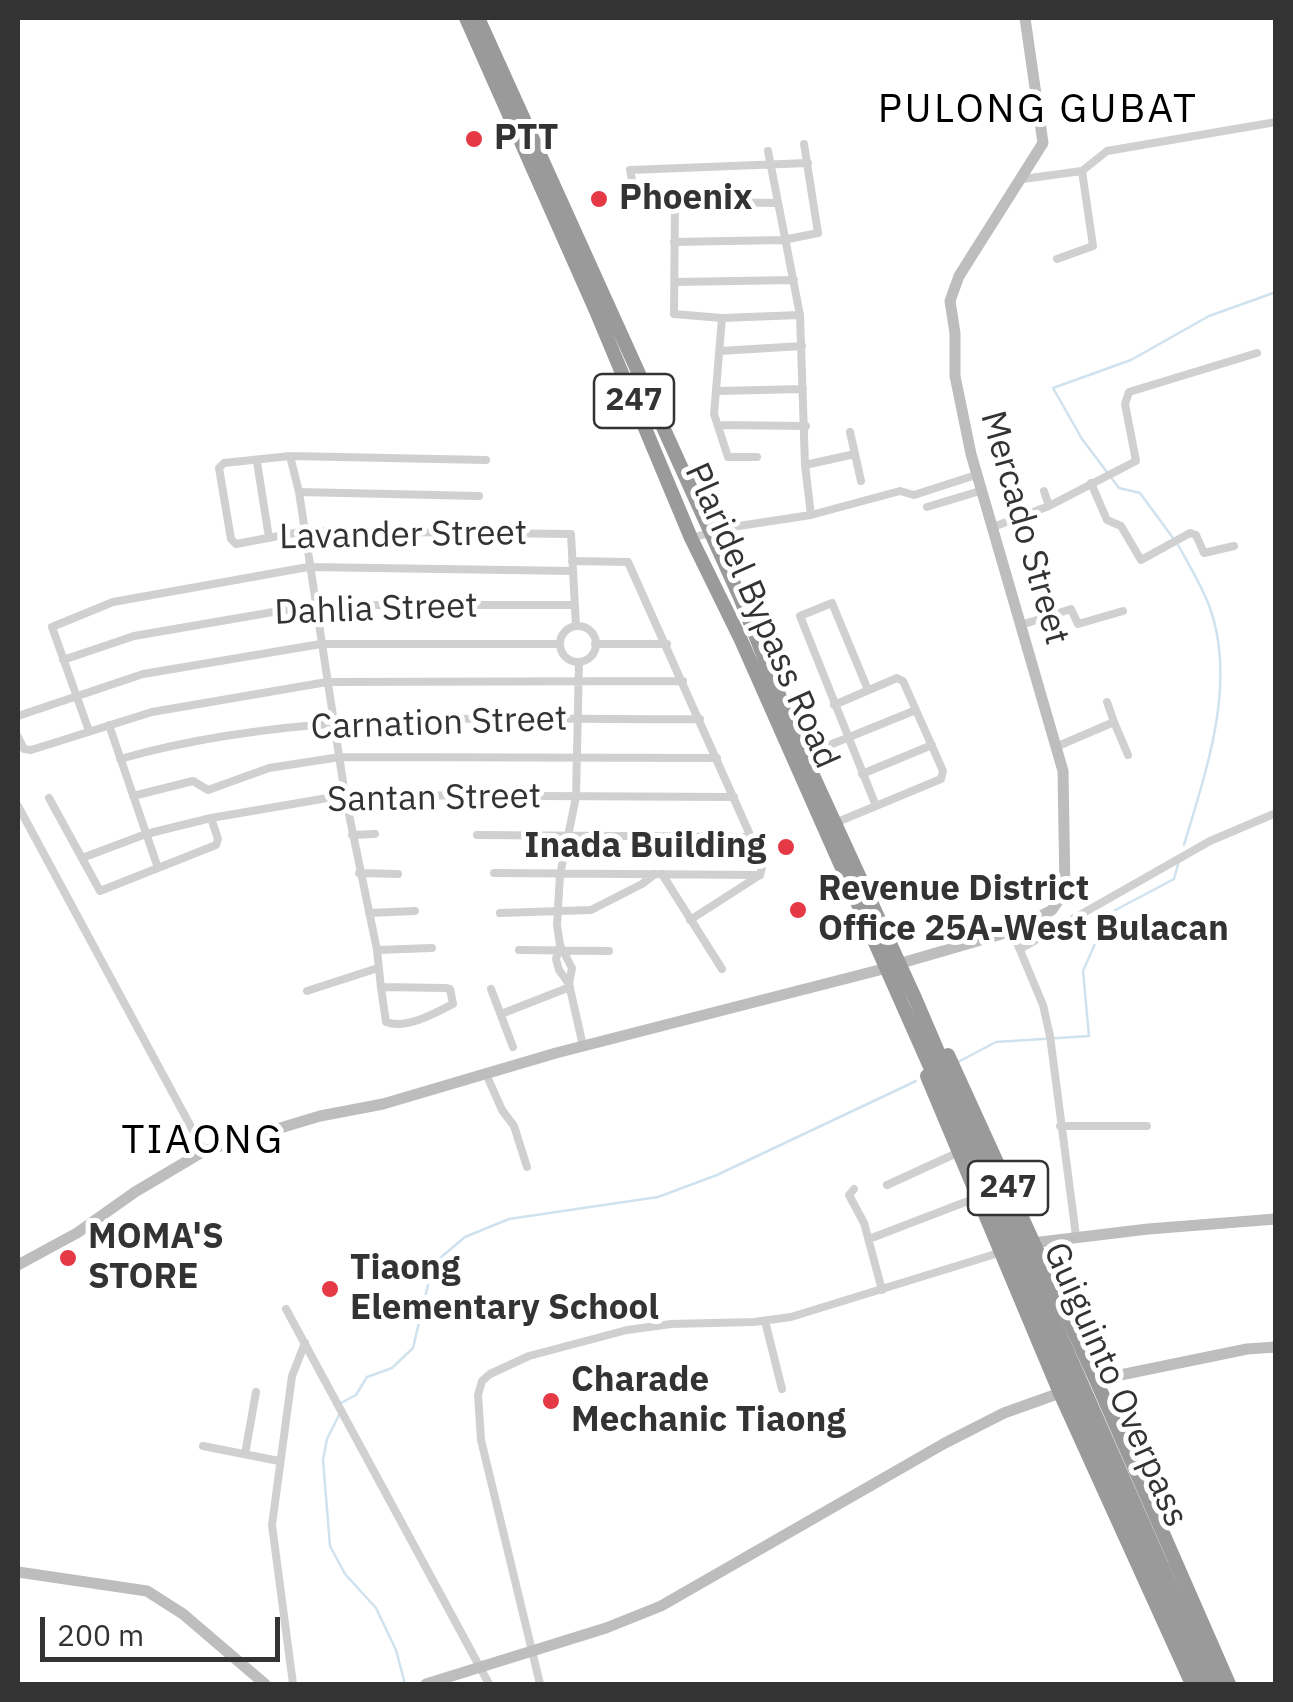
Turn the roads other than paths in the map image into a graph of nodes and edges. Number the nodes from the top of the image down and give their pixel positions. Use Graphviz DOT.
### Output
graph roads {
  1 [pos="466,18"];
  2 [pos="478,18"];
  3 [pos="1026,18"];
  4 [pos="1276,122"];
  5 [pos="804,144"];
  6 [pos="768,151"];
  7 [pos="808,164"];
  8 [pos="770,166"];
  9 [pos="1082,171"];
  10 [pos="1023,179"];
  11 [pos="776,203"];
  12 [pos="675,204"];
  13 [pos="783,240"];
  14 [pos="674,242"];
  15 [pos="1057,260"];
  16 [pos="794,280"];
  17 [pos="675,282"];
  18 [pos="800,315"];
  19 [pos="722,318"];
  20 [pos="802,346"];
  21 [pos="720,351"];
  22 [pos="1257,353"];
  23 [pos="803,389"];
  24 [pos="718,391"];
  25 [pos="718,425"];
  26 [pos="806,426"];
  27 [pos="850,432"];
  28 [pos="855,454"];
  29 [pos="290,456"];
  30 [pos="757,457"];
  31 [pos="486,460"];
  32 [pos="256,462"];
  33 [pos="806,465"];
  34 [pos="976,476"];
  35 [pos="861,481"];
  36 [pos="1091,483"];
  37 [pos="1044,491"];
  38 [pos="299,492"];
  39 [pos="980,492"];
  40 [pos="479,496"];
  41 [pos="927,506"];
  42 [pos="1049,506"];
  43 [pos="811,515"];
  44 [pos="993,528"];
  45 [pos="305,531"];
  46 [pos="710,532"];
  47 [pos="269,538"];
  48 [pos="690,538"];
  49 [pos="1234,546"];
  50 [pos="572,566"];
  51 [pos="308,567"];
  52 [pos="314,605"];
  53 [pos="575,605"];
  54 [pos="1123,612"];
  55 [pos="1021,625"];
  56 [pos="576,626"];
  57 [pos="320,644"];
  58 [pos="560,644"];
  59 [pos="595,644"];
  60 [pos="668,644"];
  61 [pos="63,660"];
  62 [pos="579,662"];
  63 [pos="683,681"];
  64 [pos="327,682"];
  65 [pos="579,682"];
  66 [pos="868,690"];
  67 [pos="76,695"];
  68 [pos="1106,702"];
  69 [pos="834,704"];
  70 [pos="916,710"];
  71 [pos="18,716"];
  72 [pos="700,719"];
  73 [pos="578,720"];
  74 [pos="334,722"];
  75 [pos="1114,722"];
  76 [pos="109,725"];
  77 [pos="89,731"];
  78 [pos="18,737"];
  79 [pos="848,738"];
  80 [pos="932,745"];
  81 [pos="1058,746"];
  82 [pos="1128,754"];
  83 [pos="804,755"];
  84 [pos="576,756"];
  85 [pos="340,757"];
  86 [pos="717,758"];
  87 [pos="120,759"];
  88 [pos="862,774"];
  89 [pos="344,795"];
  90 [pos="133,796"];
  91 [pos="576,797"];
  92 [pos="734,797"];
  93 [pos="50,798"];
  94 [pos="18,806"];
  95 [pos="876,806"];
  96 [pos="1276,813"];
  97 [pos="212,818"];
  98 [pos="836,823"];
  99 [pos="146,834"];
  100 [pos="374,834"];
  101 [pos="352,835"];
  102 [pos="478,836"];
  103 [pos="567,836"];
  104 [pos="751,837"];
  105 [pos="82,858"];
  106 [pos="158,868"];
  107 [pos="494,873"];
  108 [pos="359,874"];
  109 [pos="398,874"];
  110 [pos="658,874"];
  111 [pos="560,875"];
  112 [pos="760,875"];
  113 [pos="415,910"];
  114 [pos="558,910"];
  115 [pos="500,913"];
  116 [pos="369,914"];
  117 [pos="690,920"];
  118 [pos="1012,930"];
  119 [pos="432,948"];
  120 [pos="1020,948"];
  121 [pos="560,949"];
  122 [pos="376,950"];
  123 [pos="519,950"];
  124 [pos="609,951"];
  125 [pos="892,966"];
  126 [pos="378,968"];
  127 [pos="722,969"];
  128 [pos="570,985"];
  129 [pos="381,988"];
  130 [pos="492,989"];
  131 [pos="307,991"];
  132 [pos="914,998"];
  133 [pos="501,1014"];
  134 [pos="909,1017"];
  135 [pos="512,1046"];
  136 [pos="583,1046"];
  137 [pos="487,1076"];
  138 [pos="1060,1126"];
  139 [pos="1147,1126"];
  140 [pos="204,1151"];
  141 [pos="957,1153"];
  142 [pos="527,1167"];
  143 [pos="887,1185"];
  144 [pos="854,1189"];
  145 [pos="978,1200"];
  146 [pos="1276,1219"];
  147 [pos="1076,1236"];
  148 [pos="868,1240"];
  149 [pos="1019,1252"];
  150 [pos="18,1265"];
  151 [pos="882,1290"];
  152 [pos="286,1309"];
  153 [pos="765,1320"];
  154 [pos="305,1343"];
  155 [pos="1276,1347"];
  156 [pos="1096,1380"];
  157 [pos="782,1389"];
  158 [pos="256,1392"];
  159 [pos="1060,1393"];
  160 [pos="203,1446"];
  161 [pos="246,1454"];
  162 [pos="279,1462"];
  163 [pos="1158,1568"];
  164 [pos="18,1572"];
  165 [pos="534,1650"];
  166 [pos="480,1668"];
  167 [pos="265,1684"];
  168 [pos="293,1684"];
  169 [pos="426,1684"];
  170 [pos="489,1684"];
  171 [pos="540,1684"];
  172 [pos="1192,1684"];
  173 [pos="1204,1684"];
  174 [pos="1214,1684"];
  175 [pos="1228,1684"];
  1 -- 48 [label="highway, Plaridel Bypass Road / 247"];
  2 -- 46 [label="highway, Plaridel Bypass Road / 247"];
  3 -- 10 [label="street, Mercado Street"];
  4 -- 9 [label="street"];
  5 -- 7 [label="street"];
  6 -- 8 [label="street"];
  7 -- 8 [label="street"];
  7 -- 13 [label="street"];
  8 -- 11 [label="street"];
  8 -- 12 [label="street"];
  9 -- 10 [label="street"];
  9 -- 15 [label="street"];
  10 -- 34 [label="street, Mercado Street"];
  11 -- 12 [label="street"];
  11 -- 13 [label="street"];
  12 -- 14 [label="street"];
  13 -- 14 [label="street"];
  13 -- 16 [label="street"];
  14 -- 17 [label="street"];
  16 -- 17 [label="street"];
  16 -- 18 [label="street"];
  17 -- 19 [label="street"];
  18 -- 19 [label="street"];
  18 -- 20 [label="street"];
  19 -- 21 [label="street"];
  20 -- 21 [label="street"];
  20 -- 23 [label="street"];
  21 -- 24 [label="street"];
  22 -- 36 [label="street"];
  23 -- 24 [label="street"];
  23 -- 26 [label="street"];
  24 -- 25 [label="street"];
  25 -- 26 [label="street"];
  25 -- 30 [label="street"];
  26 -- 33 [label="street"];
  27 -- 28 [label="street"];
  28 -- 33 [label="street"];
  28 -- 35 [label="street"];
  29 -- 31 [label="street"];
  29 -- 32 [label="street"];
  29 -- 38 [label="street"];
  32 -- 47 [label="street"];
  32 -- 47 [label="street, Lavander Street"];
  33 -- 43 [label="street"];
  34 -- 39 [label="street, Mercado Street"];
  34 -- 43 [label="street"];
  36 -- 42 [label="street"];
  36 -- 49 [label="street"];
  37 -- 42 [label="street"];
  38 -- 40 [label="street"];
  38 -- 45 [label="street"];
  39 -- 41 [label="street"];
  39 -- 44 [label="street, Mercado Street"];
  42 -- 44 [label="street"];
  43 -- 46 [label="street"];
  44 -- 55 [label="street, Mercado Street"];
  45 -- 47 [label="street, Lavander Street"];
  45 -- 50 [label="street, Lavander Street"];
  45 -- 51 [label="street"];
  46 -- 48 [label="street"];
  46 -- 83 [label="highway, Plaridel Bypass Road / 247"];
  48 -- 125 [label="highway, Plaridel Bypass Road / 247"];
  50 -- 51 [label="street"];
  50 -- 53 [label="street"];
  50 -- 60 [label="street"];
  51 -- 52 [label="street"];
  51 -- 61 [label="street"];
  52 -- 53 [label="street, Dahlia Street"];
  52 -- 57 [label="street"];
  52 -- 61 [label="street, Dahlia Street"];
  53 -- 56 [label="street"];
  54 -- 55 [label="street"];
  55 -- 81 [label="street, Mercado Street"];
  56 -- 58 [label="street"];
  56 -- 59 [label="street"];
  57 -- 58 [label="street"];
  57 -- 64 [label="street"];
  57 -- 67 [label="street"];
  58 -- 62 [label="street"];
  59 -- 60 [label="street"];
  59 -- 62 [label="street"];
  60 -- 63 [label="street"];
  61 -- 67 [label="street"];
  62 -- 65 [label="street"];
  63 -- 65 [label="street"];
  63 -- 72 [label="street"];
  64 -- 65 [label="street"];
  64 -- 74 [label="street"];
  64 -- 76 [label="street"];
  65 -- 73 [label="street"];
  66 -- 69 [label="street"];
  66 -- 69 [label="street"];
  66 -- 70 [label="street"];
  67 -- 71 [label="street"];
  67 -- 77 [label="street"];
  68 -- 75 [label="street"];
  69 -- 79 [label="street"];
  70 -- 79 [label="street"];
  70 -- 80 [label="street"];
  72 -- 73 [label="street, Carnation Street"];
  72 -- 86 [label="street"];
  73 -- 74 [label="street, Carnation Street"];
  73 -- 84 [label="street"];
  74 -- 85 [label="street"];
  74 -- 87 [label="street, Carnation Street"];
  75 -- 81 [label="street"];
  75 -- 82 [label="street"];
  76 -- 77 [label="street"];
  76 -- 87 [label="street"];
  77 -- 78 [label="street"];
  79 -- 83 [label="street"];
  79 -- 88 [label="street"];
  80 -- 88 [label="street"];
  80 -- 95 [label="street"];
  81 -- 118 [label="street, Mercado Street"];
  83 -- 98 [label="highway, Plaridel Bypass Road / 247"];
  84 -- 85 [label="street"];
  84 -- 86 [label="street"];
  84 -- 91 [label="street"];
  85 -- 89 [label="street"];
  85 -- 90 [label="street"];
  86 -- 92 [label="street"];
  87 -- 90 [label="street"];
  88 -- 95 [label="street"];
  89 -- 91 [label="street, Santan Street"];
  89 -- 97 [label="street, Santan Street"];
  89 -- 101 [label="street"];
  90 -- 99 [label="street"];
  91 -- 92 [label="street, Santan Street"];
  91 -- 103 [label="street"];
  92 -- 104 [label="street"];
  93 -- 105 [label="street"];
  94 -- 140 [label="street"];
  95 -- 98 [label="street"];
  96 -- 120 [label="street"];
  97 -- 99 [label="street, Santan Street"];
  97 -- 106 [label="street"];
  98 -- 125 [label="highway, Plaridel Bypass Road / 247"];
  99 -- 105 [label="street, Santan Street"];
  99 -- 106 [label="street"];
  100 -- 101 [label="street"];
  101 -- 108 [label="street"];
  102 -- 103 [label="street"];
  103 -- 104 [label="street"];
  103 -- 111 [label="street"];
  104 -- 112 [label="street"];
  105 -- 106 [label="street"];
  107 -- 111 [label="street"];
  108 -- 109 [label="street"];
  108 -- 116 [label="street"];
  110 -- 111 [label="street"];
  110 -- 112 [label="street"];
  110 -- 114 [label="street"];
  110 -- 117 [label="street"];
  111 -- 114 [label="street"];
  112 -- 117 [label="street"];
  113 -- 116 [label="street"];
  114 -- 115 [label="street"];
  114 -- 121 [label="street"];
  116 -- 122 [label="street"];
  117 -- 127 [label="street"];
  118 -- 120 [label="street"];
  118 -- 125 [label="street, Mercado Street"];
  119 -- 122 [label="street"];
  120 -- 138 [label="street"];
  121 -- 123 [label="street"];
  121 -- 124 [label="street"];
  121 -- 128 [label="street"];
  122 -- 126 [label="street"];
  125 -- 132 [label="highway, Plaridel Bypass Road / 247"];
  125 -- 134 [label="highway, Plaridel Bypass Road / 247"];
  125 -- 136 [label="street, Mercado Street"];
  126 -- 129 [label="street"];
  126 -- 131 [label="street"];
  128 -- 133 [label="street"];
  128 -- 136 [label="street"];
  129 -- 129 [label="street"];
  130 -- 133 [label="street"];
  132 -- 149 [label="highway, Guiguinto Overpass"];
  133 -- 135 [label="street"];
  134 -- 141 [label="highway, 247"];
  134 -- 149 [label="highway, Guiguinto Overpass"];
  136 -- 137 [label="street, Mercado Street"];
  137 -- 140 [label="street, Mercado Street"];
  137 -- 142 [label="street"];
  138 -- 139 [label="street"];
  138 -- 147 [label="street"];
  140 -- 150 [label="street, Mercado Street"];
  141 -- 143 [label="street"];
  141 -- 145 [label="highway, 247"];
  144 -- 148 [label="street"];
  145 -- 148 [label="street"];
  145 -- 149 [label="highway, 247"];
  146 -- 147 [label="street"];
  147 -- 149 [label="street"];
  148 -- 151 [label="street"];
  149 -- 151 [label="street"];
  149 -- 156 [label="highway, 247"];
  149 -- 159 [label="highway, 247"];
  149 -- 163 [label="highway, Guiguinto Overpass, bridge"];
  151 -- 153 [label="street"];
  152 -- 154 [label="street"];
  153 -- 157 [label="street"];
  153 -- 165 [label="street"];
  154 -- 162 [label="street"];
  154 -- 166 [label="street"];
  155 -- 156 [label="street"];
  156 -- 175 [label="highway"];
  158 -- 161 [label="street"];
  159 -- 165 [label="street"];
  159 -- 172 [label="highway"];
  160 -- 161 [label="street"];
  161 -- 162 [label="street"];
  162 -- 168 [label="street"];
  163 -- 173 [label="highway, Guiguinto Overpass"];
  163 -- 174 [label="highway, Guiguinto Overpass"];
  164 -- 167 [label="street"];
  165 -- 166 [label="street"];
  165 -- 171 [label="street"];
  166 -- 169 [label="street"];
  166 -- 170 [label="street"];
}
